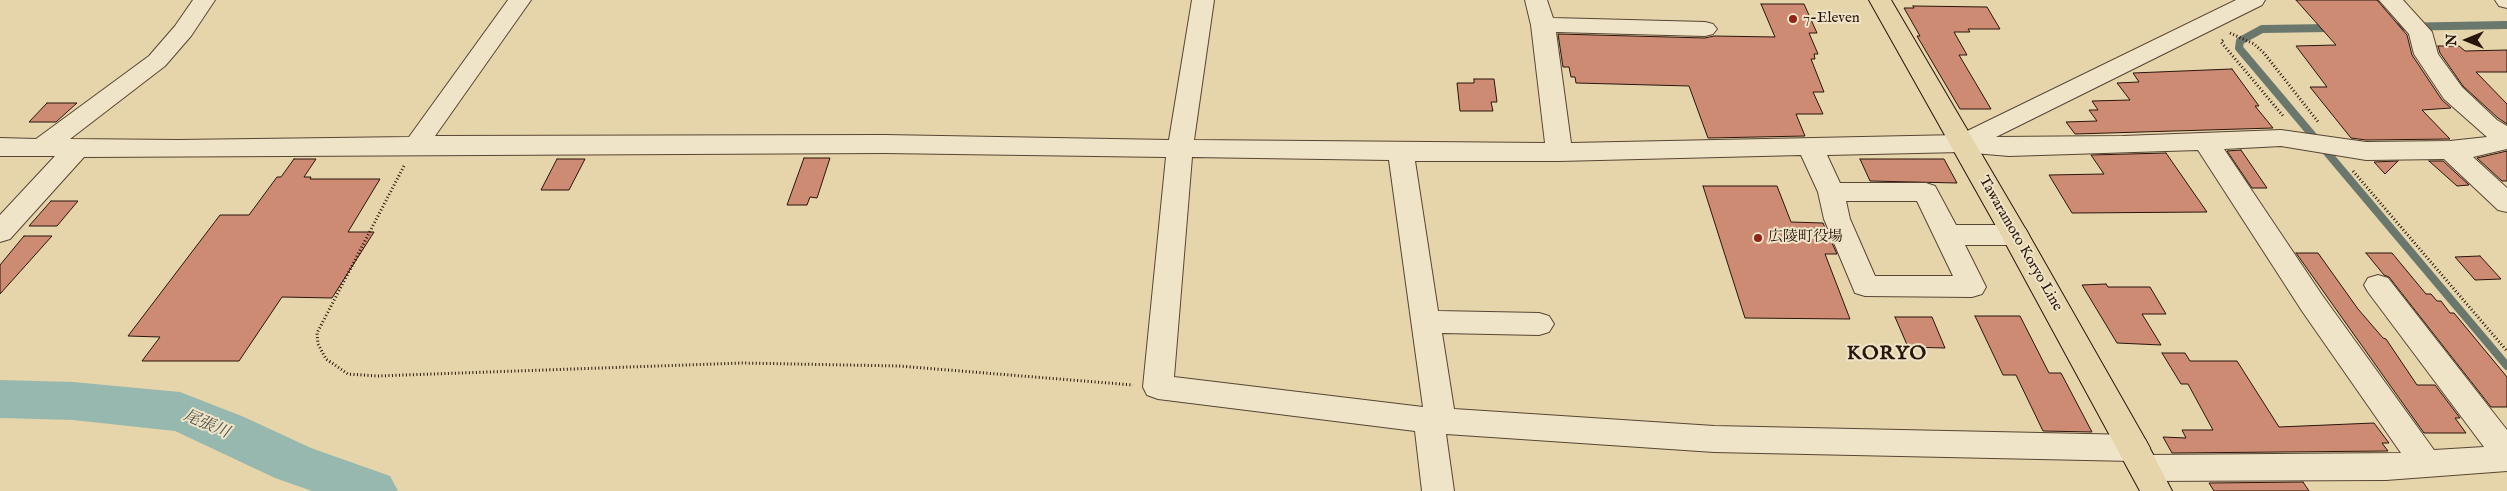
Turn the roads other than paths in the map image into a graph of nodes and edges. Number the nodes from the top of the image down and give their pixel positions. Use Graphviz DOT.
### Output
graph roads {
  1 [pos="204,0"];
  2 [pos="520,0"];
  3 [pos="1204,0"];
  4 [pos="1536,0"];
  5 [pos="1880,0"];
  6 [pos="2254,0"];
  7 [pos="2390,0"];
  8 [pos="1543,25"];
  9 [pos="1705,30"];
  10 [pos="2507,139"];
  11 [pos="2206,142"];
  12 [pos="1962,143"];
  13 [pos="416,145"];
  14 [pos="1810,146"];
  15 [pos="0,147"];
  16 [pos="41,148"];
  17 [pos="76,149"];
  18 [pos="1180,150"];
  19 [pos="2450,150"];
  20 [pos="1401,152"];
  21 [pos="1559,152"];
  22 [pos="1831,192"];
  23 [pos="2507,204"];
  24 [pos="0,232"];
  25 [pos="1948,235"];
  26 [pos="2015,235"];
  27 [pos="2378,285"];
  28 [pos="1425,322"];
  29 [pos="1539,324"];
  30 [pos="1434,421"];
  31 [pos="2507,453"];
  32 [pos="2507,458"];
  33 [pos="2428,465"];
  34 [pos="2145,469"];
  35 [pos="1438,491"];
  1 -- 16 [label="street"];
  2 -- 13 [label="street"];
  3 -- 18 [label="street"];
  4 -- 8 [label="street"];
  5 -- 12 [label="main road, Tawaramoto Koryo Line"];
  6 -- 12 [label="street"];
  7 -- 10 [label="street"];
  8 -- 9 [label="street"];
  8 -- 21 [label="street"];
  10 -- 19 [label="street"];
  11 -- 12 [label="street"];
  11 -- 19 [label="street"];
  11 -- 33 [label="street"];
  12 -- 14 [label="street"];
  12 -- 26 [label="main road, Tawaramoto Koryo Line"];
  13 -- 17 [label="street"];
  13 -- 18 [label="street"];
  14 -- 21 [label="street"];
  14 -- 22 [label="street"];
  15 -- 16 [label="street"];
  16 -- 17 [label="street"];
  17 -- 24 [label="street"];
  18 -- 20 [label="street"];
  18 -- 30 [label="street"];
  19 -- 23 [label="street"];
  20 -- 21 [label="street"];
  20 -- 28 [label="street"];
  22 -- 25 [label="street"];
  22 -- 25 [label="street"];
  25 -- 26 [label="street"];
  26 -- 34 [label="main road, Tawaramoto Koryo Line"];
  27 -- 31 [label="street"];
  28 -- 29 [label="street"];
  28 -- 30 [label="street"];
  30 -- 34 [label="street"];
  30 -- 35 [label="street"];
  32 -- 33 [label="street"];
  33 -- 34 [label="street"];
}
